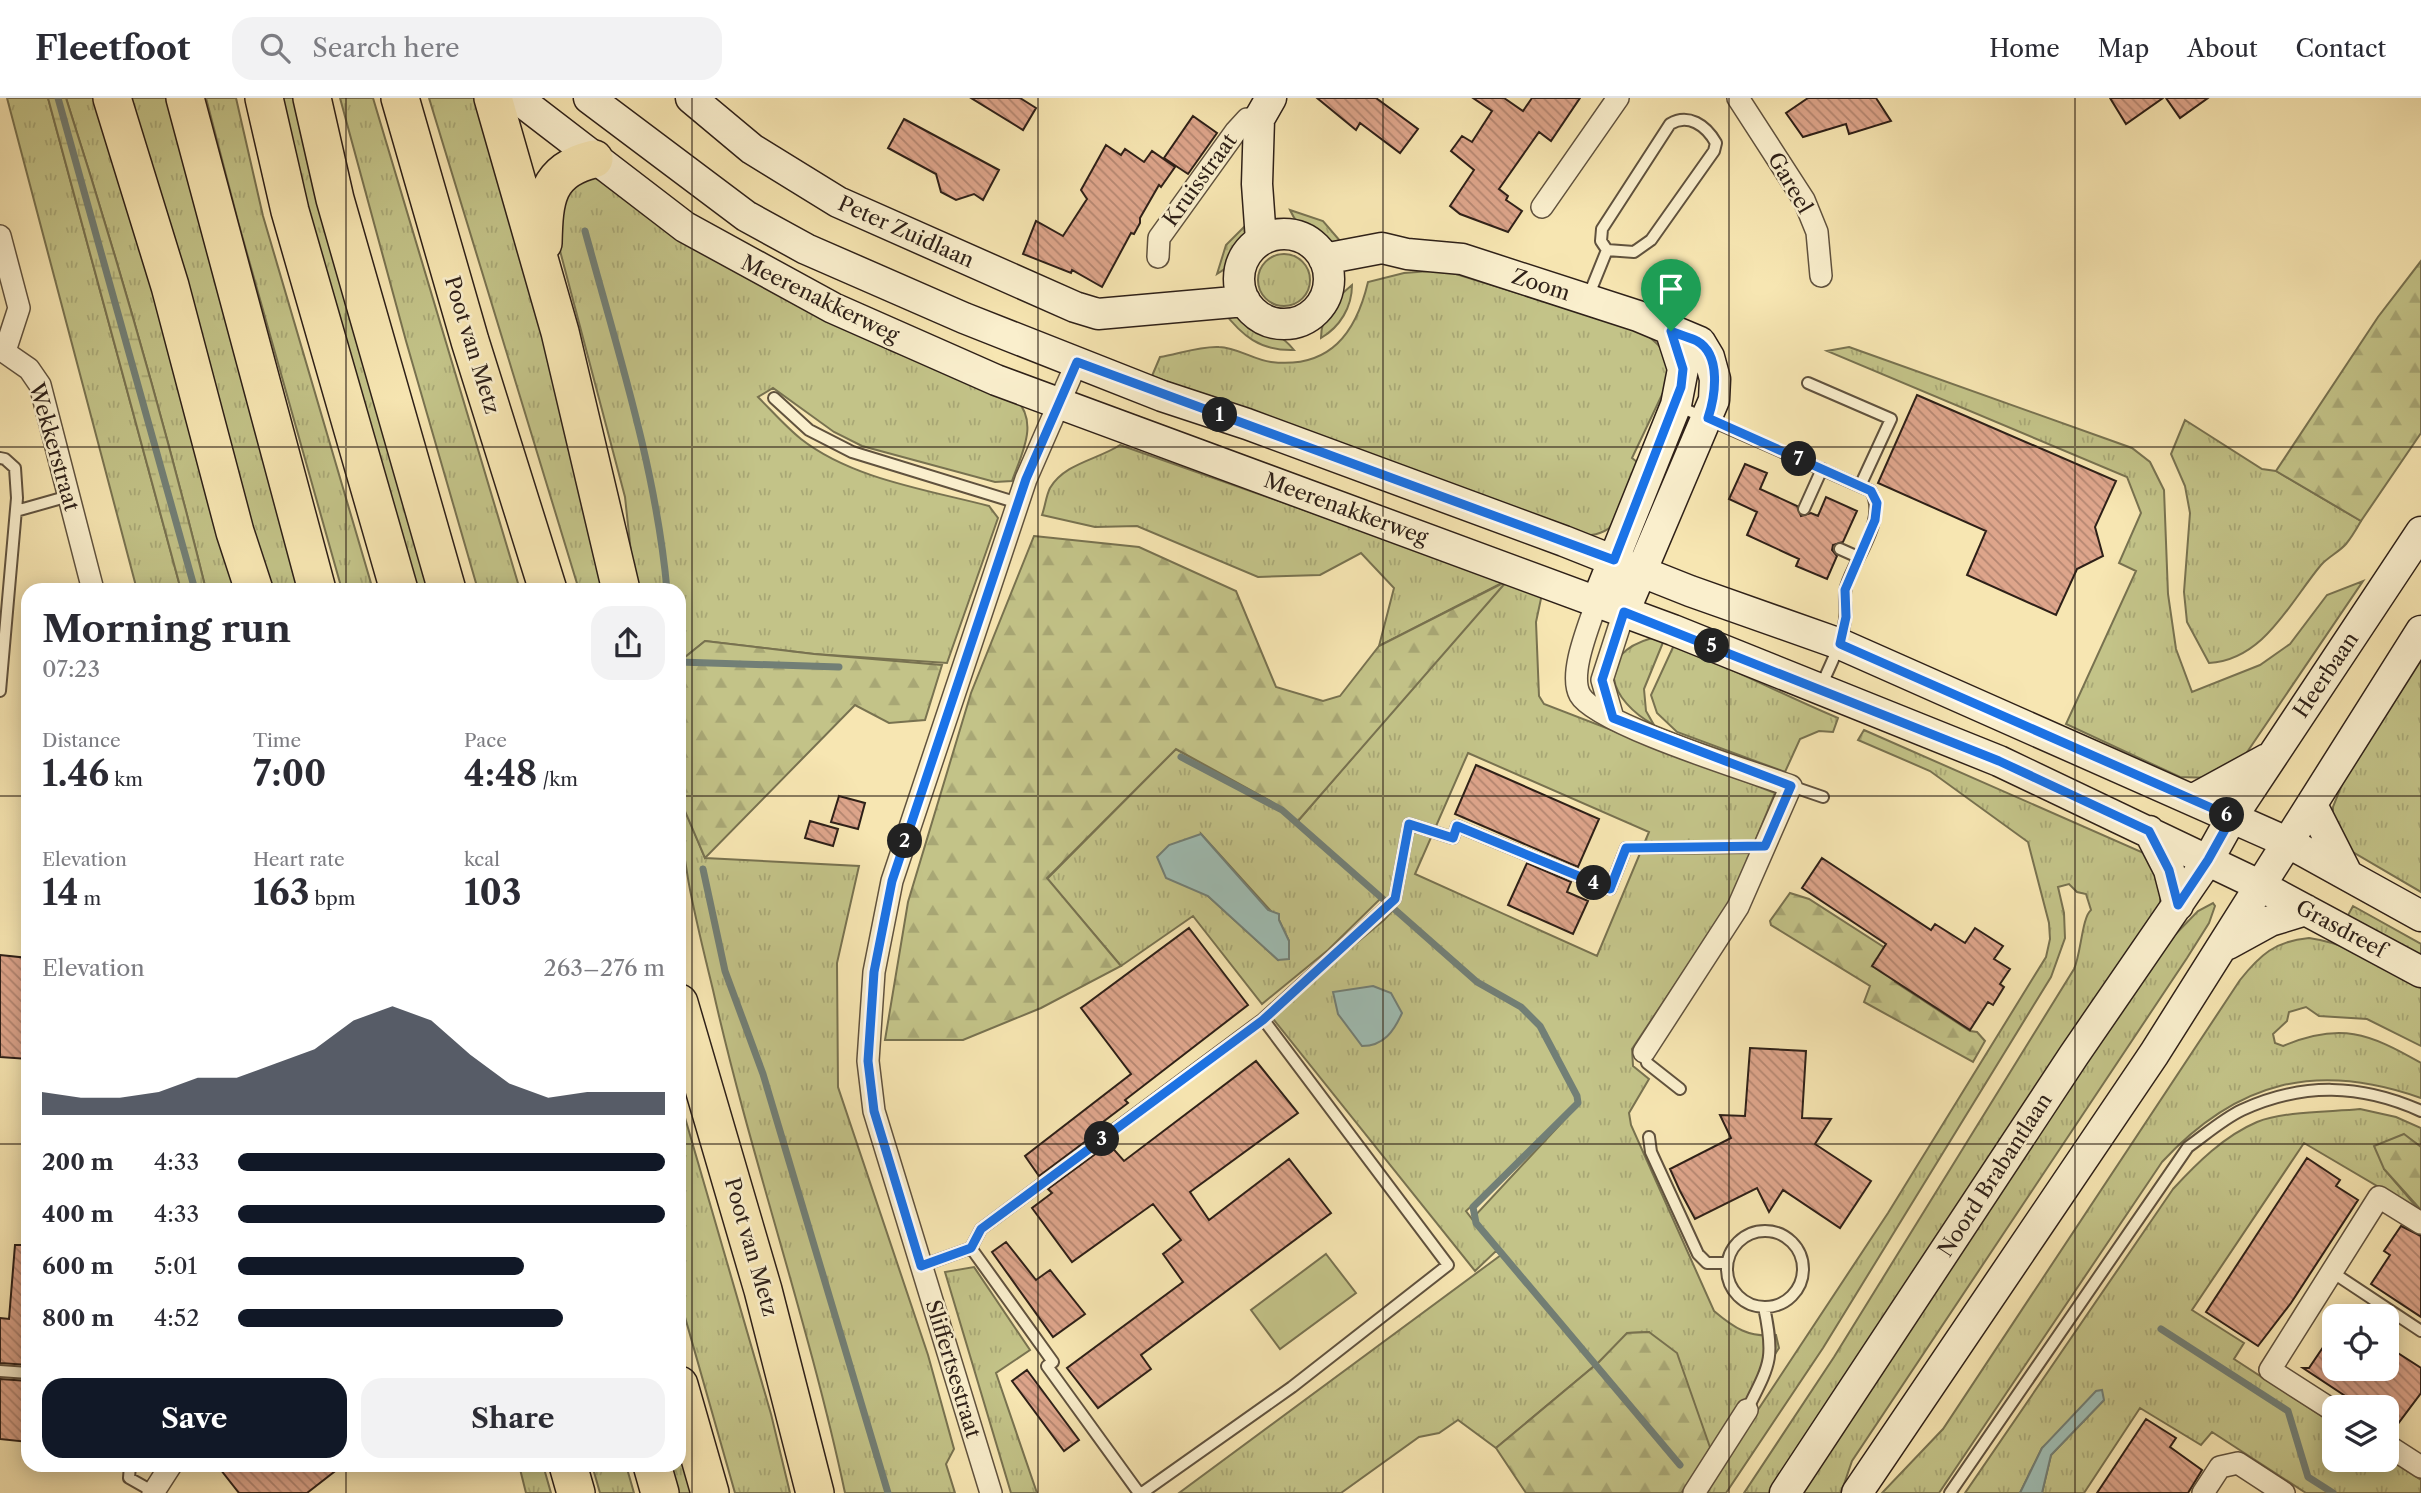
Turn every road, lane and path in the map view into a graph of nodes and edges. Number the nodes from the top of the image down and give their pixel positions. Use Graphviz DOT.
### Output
graph roads {
  1 [pos="112,98"];
  2 [pos="185,98"];
  3 [pos="264,98"];
  4 [pos="312,98"];
  5 [pos="400,98"];
  6 [pos="493,98"];
  7 [pos="517,98"];
  8 [pos="589,98"];
  9 [pos="691,98"];
  10 [pos="1618,98"];
  11 [pos="1738,98"];
  12 [pos="1263,121"];
  13 [pos="594,159"];
  14 [pos="1542,207"];
  15 [pos="1290,235"];
  16 [pos="0,236"];
  17 [pos="1261,240"];
  18 [pos="1607,250"];
  19 [pos="1158,257"];
  20 [pos="543,265"];
  21 [pos="1326,270"];
  22 [pos="1821,275"];
  23 [pos="1242,291"];
  24 [pos="1587,300"];
  25 [pos="1671,331"];
  26 [pos="3,350"];
  27 [pos="1077,362"];
  28 [pos="1808,383"];
  29 [pos="774,398"];
  30 [pos="1059,403"];
  31 [pos="1676,405"];
  32 [pos="1708,418"];
  33 [pos="0,458"];
  34 [pos="1822,469"];
  35 [pos="1860,486"];
  36 [pos="69,496"];
  37 [pos="1018,503"];
  38 [pos="1804,509"];
  39 [pos="16,511"];
  40 [pos="2421,532"];
  41 [pos="1840,550"];
  42 [pos="1858,557"];
  43 [pos="1614,560"];
  44 [pos="1641,572"];
  45 [pos="91,583"];
  46 [pos="252,583"];
  47 [pos="315,583"];
  48 [pos="397,583"];
  49 [pos="445,583"];
  50 [pos="546,583"];
  51 [pos="619,583"];
  52 [pos="1611,607"];
  53 [pos="2421,631"];
  54 [pos="1840,644"];
  55 [pos="1819,690"];
  56 [pos="0,691"];
  57 [pos="1613,718"];
  58 [pos="2273,755"];
  59 [pos="1791,786"];
  60 [pos="1824,797"];
  61 [pos="2192,800"];
  62 [pos="2312,805"];
  63 [pos="2232,817"];
  64 [pos="2149,831"];
  65 [pos="2289,844"];
  66 [pos="1765,846"];
  67 [pos="2208,860"];
  68 [pos="2347,874"];
  69 [pos="2262,886"];
  70 [pos="2178,905"];
  71 [pos="2306,910"];
  72 [pos="2421,916"];
  73 [pos="2224,946"];
  74 [pos="2421,972"];
  75 [pos="1263,1020"];
  76 [pos="686,1027"];
  77 [pos="1644,1052"];
  78 [pos="1680,1089"];
  79 [pos="2421,1111"];
  80 [pos="1649,1137"];
  81 [pos="2421,1223"];
  82 [pos="971,1248"];
  83 [pos="1726,1263"];
  84 [pos="921,1266"];
  85 [pos="2332,1272"];
  86 [pos="1764,1307"];
  87 [pos="2421,1331"];
  88 [pos="0,1371"];
  89 [pos="21,1372"];
  90 [pos="2322,1403"];
  91 [pos="686,1409"];
  92 [pos="1747,1410"];
  93 [pos="2399,1451"];
  94 [pos="2418,1460"];
  95 [pos="129,1472"];
  96 [pos="166,1472"];
  97 [pos="570,1472"];
  98 [pos="654,1472"];
  99 [pos="153,1492"];
  100 [pos="576,1493"];
  101 [pos="660,1493"];
  102 [pos="710,1493"];
  103 [pos="815,1493"];
  104 [pos="991,1493"];
  105 [pos="1141,1493"];
  106 [pos="1694,1493"];
  107 [pos="1785,1493"];
  108 [pos="1857,1493"];
  109 [pos="1950,1493"];
  110 [pos="2203,1493"];
  111 [pos="2284,1493"];
  1 -- 46 [label="highway"];
  2 -- 47 [label="highway"];
  3 -- 48 [label="highway"];
  4 -- 49 [label="highway"];
  5 -- 50 [label="highway, Poot van Metz"];
  6 -- 20 [label="highway"];
  7 -- 13 [label="main road, Meerenakkerweg"];
  8 -- 27 [label="main road, Meerenakkerweg"];
  9 -- 23 [label="main road, Peter Zuidlaan"];
  10 -- 14 [label="street"];
  11 -- 22 [label="street, Gareel"];
  12 -- 15 [label="main road, Kruisstraat"];
  12 -- 17 [label="main road, Kruisstraat"];
  12 -- 19 [label="street, Kruisstraat"];
  13 -- 20 [label="highway"];
  13 -- 30 [label="main road, Meerenakkerweg"];
  15 -- 17 [label="main road"];
  15 -- 21 [label="main road"];
  16 -- 26 [label="street, Wekkerstraat"];
  17 -- 23 [label="main road"];
  18 -- 18 [label="lane"];
  18 -- 24 [label="lane"];
  20 -- 51 [label="highway"];
  21 -- 23 [label="main road"];
  21 -- 24 [label="main road, Zoom"];
  24 -- 25 [label="main road, Zoom"];
  25 -- 31 [label="main road"];
  25 -- 32 [label="main road, Zoom"];
  26 -- 36 [label="street, Wekkerstraat"];
  27 -- 30 [label="street, Sliffertsestraat"];
  27 -- 43 [label="main road, Meerenakkerweg"];
  28 -- 35 [label="lane"];
  29 -- 37 [label="lane"];
  30 -- 37 [label="street, Sliffertsestraat"];
  30 -- 52 [label="main road, Meerenakkerweg"];
  31 -- 32 [label="lane"];
  31 -- 43 [label="main road"];
  32 -- 34 [label="lane"];
  32 -- 44 [label="main road, Zoom"];
  33 -- 39 [label="lane"];
  34 -- 35 [label="lane"];
  34 -- 38 [label="lane"];
  35 -- 42 [label="lane"];
  36 -- 39 [label="lane"];
  36 -- 45 [label="street, Wekkerstraat"];
  37 -- 84 [label="street, Sliffertsestraat"];
  39 -- 56 [label="lane"];
  40 -- 58 [label="main road, Heerbaan"];
  41 -- 42 [label="lane"];
  42 -- 54 [label="lane"];
  43 -- 44 [label="main road, Meerenakkerweg"];
  43 -- 52 [label="main road"];
  44 -- 52 [label="main road, Zoom"];
  44 -- 54 [label="main road, Meerenakkerweg"];
  52 -- 55 [label="main road, Meerenakkerweg"];
  52 -- 57 [label="street"];
  52 -- 57 [label="street"];
  53 -- 62 [label="main road"];
  54 -- 55 [label="lane"];
  54 -- 61 [label="main road, Meerenakkerweg"];
  55 -- 64 [label="main road, Meerenakkerweg"];
  57 -- 59 [label="street"];
  58 -- 61 [label="main road"];
  58 -- 63 [label="main road, Heerbaan"];
  59 -- 60 [label="lane"];
  59 -- 66 [label="street"];
  61 -- 63 [label="main road, Meerenakkerweg"];
  62 -- 65 [label="main road"];
  62 -- 68 [label="main road"];
  63 -- 65 [label="main road, Meerenakkerweg"];
  63 -- 67 [label="main road, Heerbaan"];
  64 -- 67 [label="main road, Meerenakkerweg"];
  64 -- 70 [label="main road"];
  65 -- 68 [label="main road"];
  65 -- 69 [label="main road"];
  66 -- 75 [label="lane"];
  66 -- 77 [label="street"];
  67 -- 69 [label="main road, Grasdreef"];
  67 -- 70 [label="main road, Noord Brabantlaan"];
  68 -- 72 [label="main road"];
  69 -- 71 [label="main road, Grasdreef"];
  69 -- 73 [label="main road"];
  70 -- 107 [label="main road, Noord Brabantlaan"];
  71 -- 73 [label="main road"];
  71 -- 74 [label="main road, Grasdreef"];
  73 -- 108 [label="main road"];
  75 -- 82 [label="lane"];
  75 -- 105 [label="lane"];
  76 -- 103 [label="highway, Poot van Metz"];
  77 -- 78 [label="lane"];
  79 -- 109 [label="lane"];
  80 -- 83 [label="lane"];
  81 -- 85 [label="street"];
  82 -- 84 [label="lane"];
  82 -- 105 [label="lane"];
  83 -- 86 [label="lane"];
  83 -- 86 [label="lane"];
  84 -- 104 [label="street, Sliffertsestraat"];
  85 -- 87 [label="lane"];
  85 -- 90 [label="street"];
  86 -- 92 [label="lane"];
  88 -- 89 [label="lane"];
  91 -- 102 [label="highway"];
  92 -- 106 [label="street"];
  93 -- 94 [label="street"];
  95 -- 99 [label="lane"];
  96 -- 99 [label="street"];
  97 -- 100 [label="highway"];
  98 -- 101 [label="highway"];
  110 -- 111 [label="street"];
}
